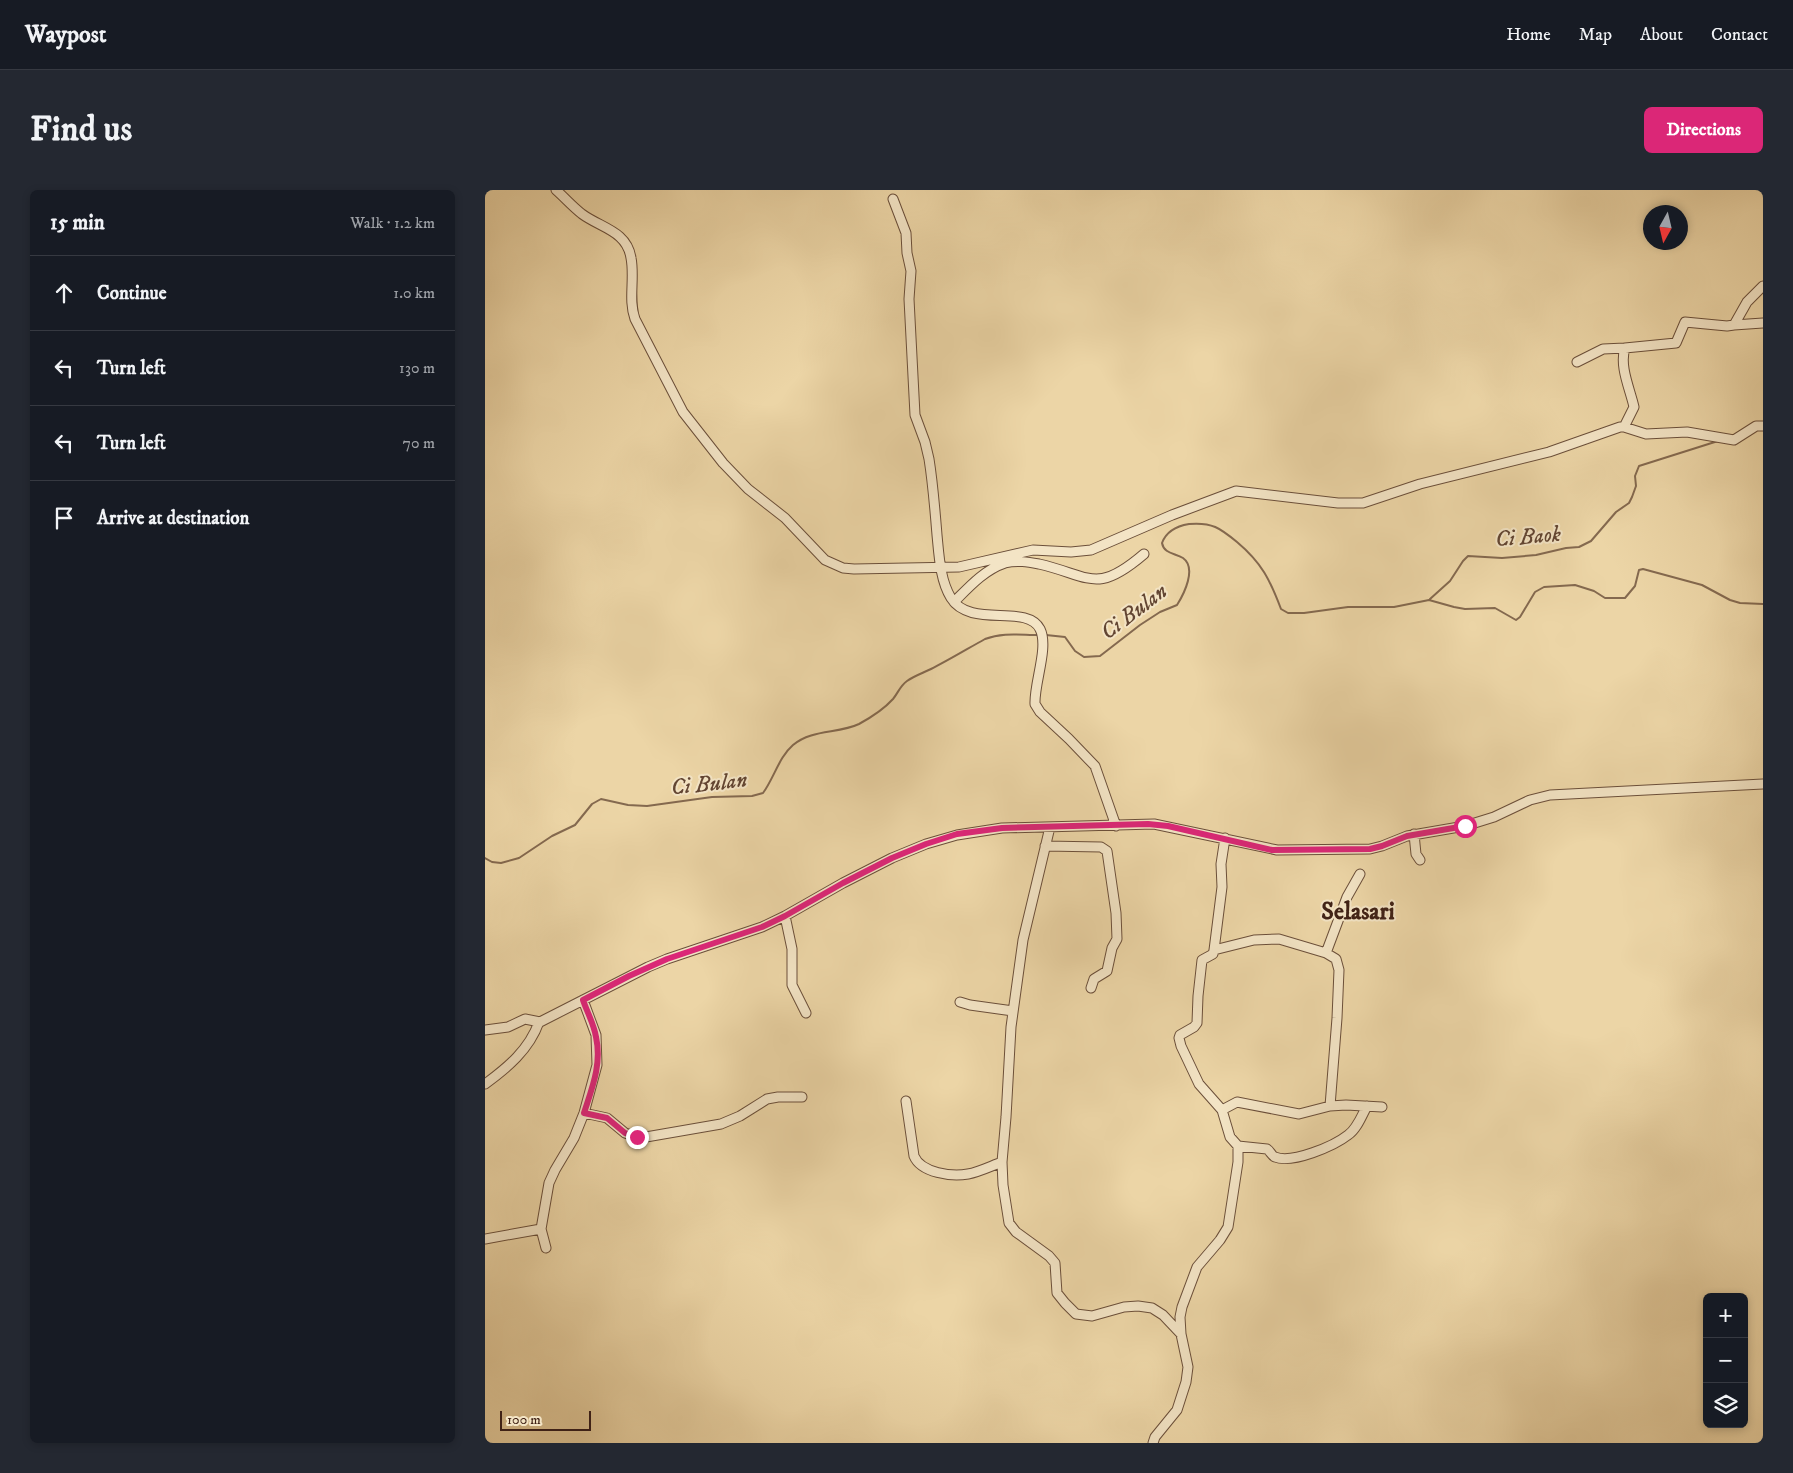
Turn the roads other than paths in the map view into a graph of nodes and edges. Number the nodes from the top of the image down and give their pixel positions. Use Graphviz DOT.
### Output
graph roads {
  1 [pos="557,190"];
  2 [pos="893,199"];
  3 [pos="1763,286"];
  4 [pos="1763,323"];
  5 [pos="1734,324"];
  6 [pos="1625,348"];
  7 [pos="1577,362"];
  8 [pos="1763,426"];
  9 [pos="1624,427"];
  10 [pos="1144,554"];
  11 [pos="941,568"];
  12 [pos="954,602"];
  13 [pos="1763,784"];
  14 [pos="1116,826"];
  15 [pos="1050,827"];
  16 [pos="1414,834"];
  17 [pos="1225,838"];
  18 [pos="1045,846"];
  19 [pos="1420,860"];
  20 [pos="1360,874"];
  21 [pos="785,916"];
  22 [pos="1214,950"];
  23 [pos="1326,953"];
  24 [pos="1091,988"];
  25 [pos="583,1000"];
  26 [pos="960,1002"];
  27 [pos="1013,1012"];
  28 [pos="806,1013"];
  29 [pos="539,1022"];
  30 [pos="485,1030"];
  31 [pos="485,1084"];
  32 [pos="802,1097"];
  33 [pos="906,1101"];
  34 [pos="1330,1106"];
  35 [pos="1367,1106"];
  36 [pos="1382,1107"];
  37 [pos="1222,1110"];
  38 [pos="584,1113"];
  39 [pos="1238,1146"];
  40 [pos="1002,1162"];
  41 [pos="541,1229"];
  42 [pos="485,1238"];
  43 [pos="546,1248"];
  44 [pos="1181,1334"];
  45 [pos="1153,1443"];
  1 -- 11 [label="street"];
  2 -- 11 [label="street"];
  3 -- 5 [label="street"];
  4 -- 5 [label="street"];
  5 -- 6 [label="street"];
  6 -- 7 [label="street"];
  6 -- 9 [label="street"];
  8 -- 9 [label="street"];
  9 -- 11 [label="street"];
  10 -- 12 [label="street"];
  11 -- 12 [label="street"];
  12 -- 14 [label="street"];
  13 -- 16 [label="street"];
  14 -- 15 [label="street"];
  14 -- 17 [label="street"];
  15 -- 18 [label="street"];
  15 -- 21 [label="street"];
  16 -- 17 [label="street"];
  16 -- 19 [label="street"];
  17 -- 22 [label="street"];
  18 -- 24 [label="street"];
  18 -- 27 [label="street"];
  20 -- 23 [label="street"];
  21 -- 25 [label="street"];
  21 -- 28 [label="street"];
  22 -- 23 [label="street"];
  22 -- 37 [label="street"];
  23 -- 34 [label="street"];
  25 -- 29 [label="street"];
  25 -- 38 [label="street"];
  26 -- 27 [label="street"];
  27 -- 40 [label="street"];
  29 -- 30 [label="street"];
  29 -- 31 [label="street"];
  32 -- 38 [label="street"];
  33 -- 40 [label="street"];
  34 -- 35 [label="street"];
  34 -- 37 [label="street"];
  35 -- 36 [label="street"];
  35 -- 39 [label="street"];
  37 -- 39 [label="street"];
  38 -- 41 [label="street"];
  39 -- 44 [label="street"];
  40 -- 44 [label="street"];
  41 -- 42 [label="street"];
  41 -- 43 [label="street"];
  44 -- 45 [label="street"];
}
